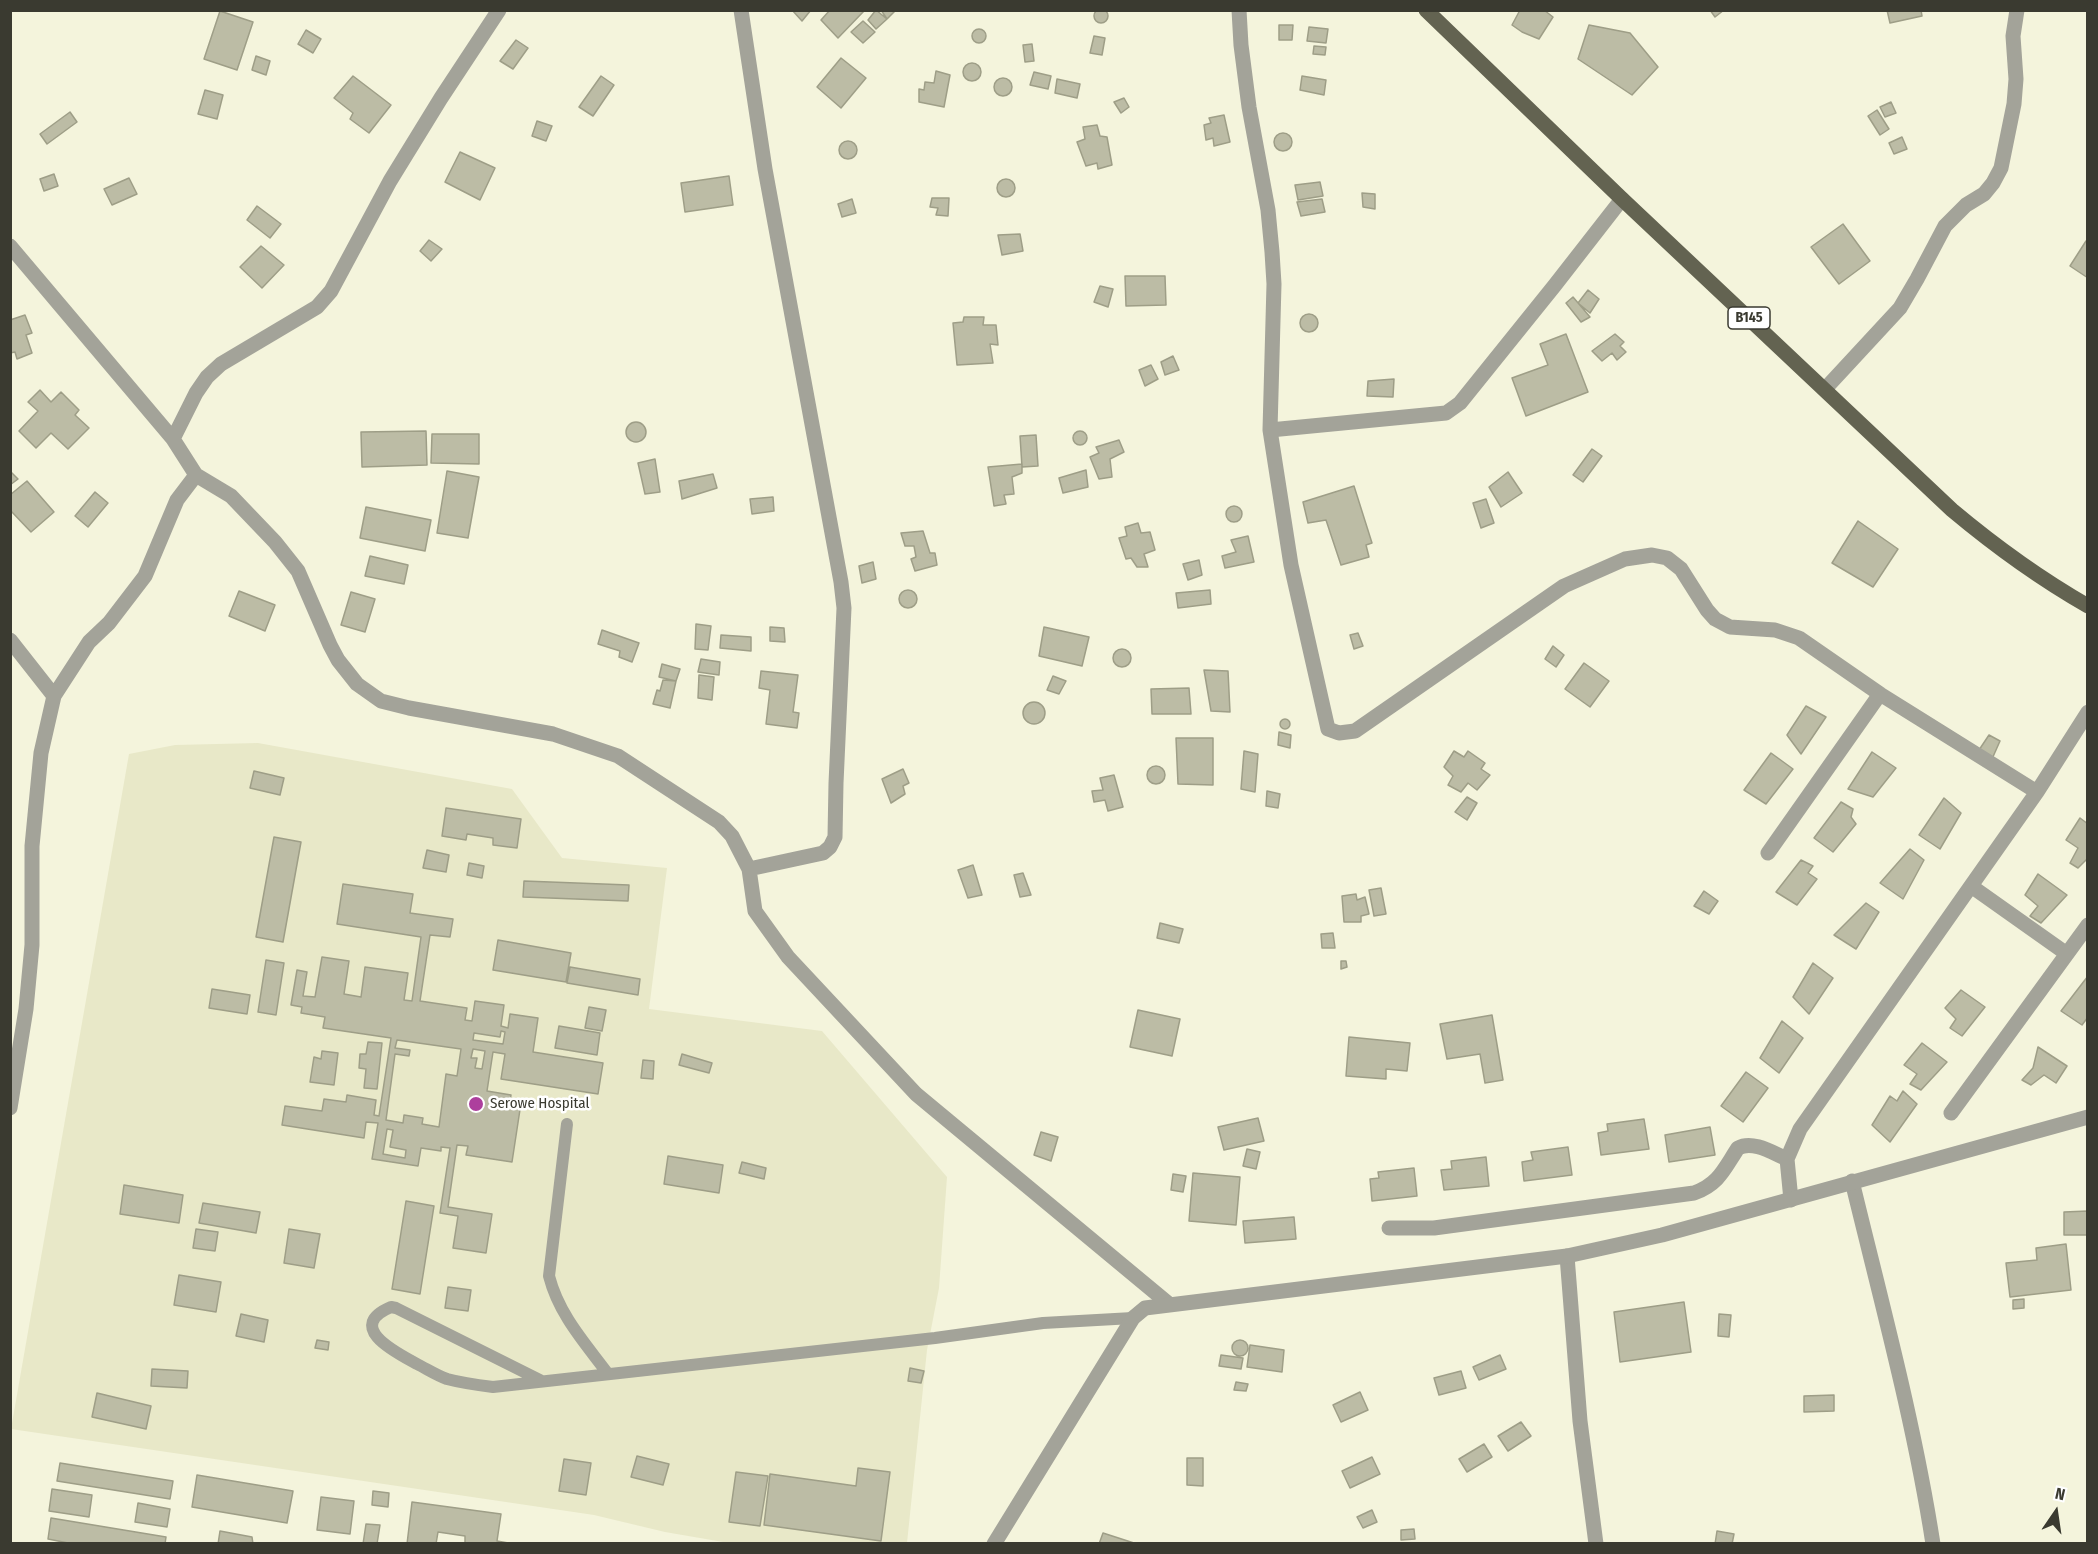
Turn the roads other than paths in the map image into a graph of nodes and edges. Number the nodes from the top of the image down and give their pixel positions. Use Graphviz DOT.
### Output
graph roads {
  1 [pos="499,10"];
  2 [pos="741,10"];
  3 [pos="1239,10"];
  4 [pos="1426,10"];
  5 [pos="2017,10"];
  6 [pos="1622,199"];
  7 [pos="10,246"];
  8 [pos="1825,389"];
  9 [pos="1270,430"];
  10 [pos="173,439"];
  11 [pos="196,475"];
  12 [pos="2088,606"];
  13 [pos="10,640"];
  14 [pos="1880,694"];
  15 [pos="54,696"];
  16 [pos="2088,712"];
  17 [pos="2037,792"];
  18 [pos="1768,853"];
  19 [pos="749,869"];
  20 [pos="1971,886"];
  21 [pos="2088,925"];
  22 [pos="2067,954"];
  23 [pos="10,1108"];
  24 [pos="1951,1113"];
  25 [pos="2088,1117"];
  26 [pos="567,1124"];
  27 [pos="1787,1159"];
  28 [pos="1852,1181"];
  29 [pos="1791,1200"];
  30 [pos="1389,1228"];
  31 [pos="1567,1256"];
  32 [pos="1169,1304"];
  33 [pos="1133,1318"];
  34 [pos="608,1374"];
  35 [pos="540,1380"];
  36 [pos="994,1544"];
  37 [pos="1596,1544"];
  38 [pos="1933,1544"];
  1 -- 10 [label="street"];
  2 -- 19 [label="street"];
  3 -- 9 [label="street"];
  4 -- 6 [label="main road, B145"];
  5 -- 8 [label="street"];
  6 -- 8 [label="main road, B145"];
  6 -- 9 [label="street"];
  7 -- 10 [label="street"];
  8 -- 12 [label="main road, B145"];
  9 -- 14 [label="street"];
  10 -- 11 [label="street"];
  11 -- 15 [label="street"];
  11 -- 19 [label="street"];
  13 -- 15 [label="street"];
  14 -- 17 [label="street"];
  14 -- 18 [label="street"];
  15 -- 23 [label="street"];
  16 -- 17 [label="street"];
  17 -- 20 [label="street"];
  19 -- 32 [label="street"];
  20 -- 22 [label="street"];
  20 -- 27 [label="street"];
  21 -- 22 [label="street"];
  22 -- 24 [label="street"];
  25 -- 28 [label="street"];
  26 -- 34 [label="lane"];
  27 -- 29 [label="street"];
  27 -- 30 [label="street"];
  28 -- 29 [label="street"];
  28 -- 38 [label="street"];
  29 -- 31 [label="street"];
  31 -- 32 [label="street"];
  31 -- 37 [label="street"];
  32 -- 33 [label="street"];
  33 -- 34 [label="lane"];
  33 -- 36 [label="street"];
  34 -- 35 [label="lane"];
  35 -- 35 [label="lane"];
}
